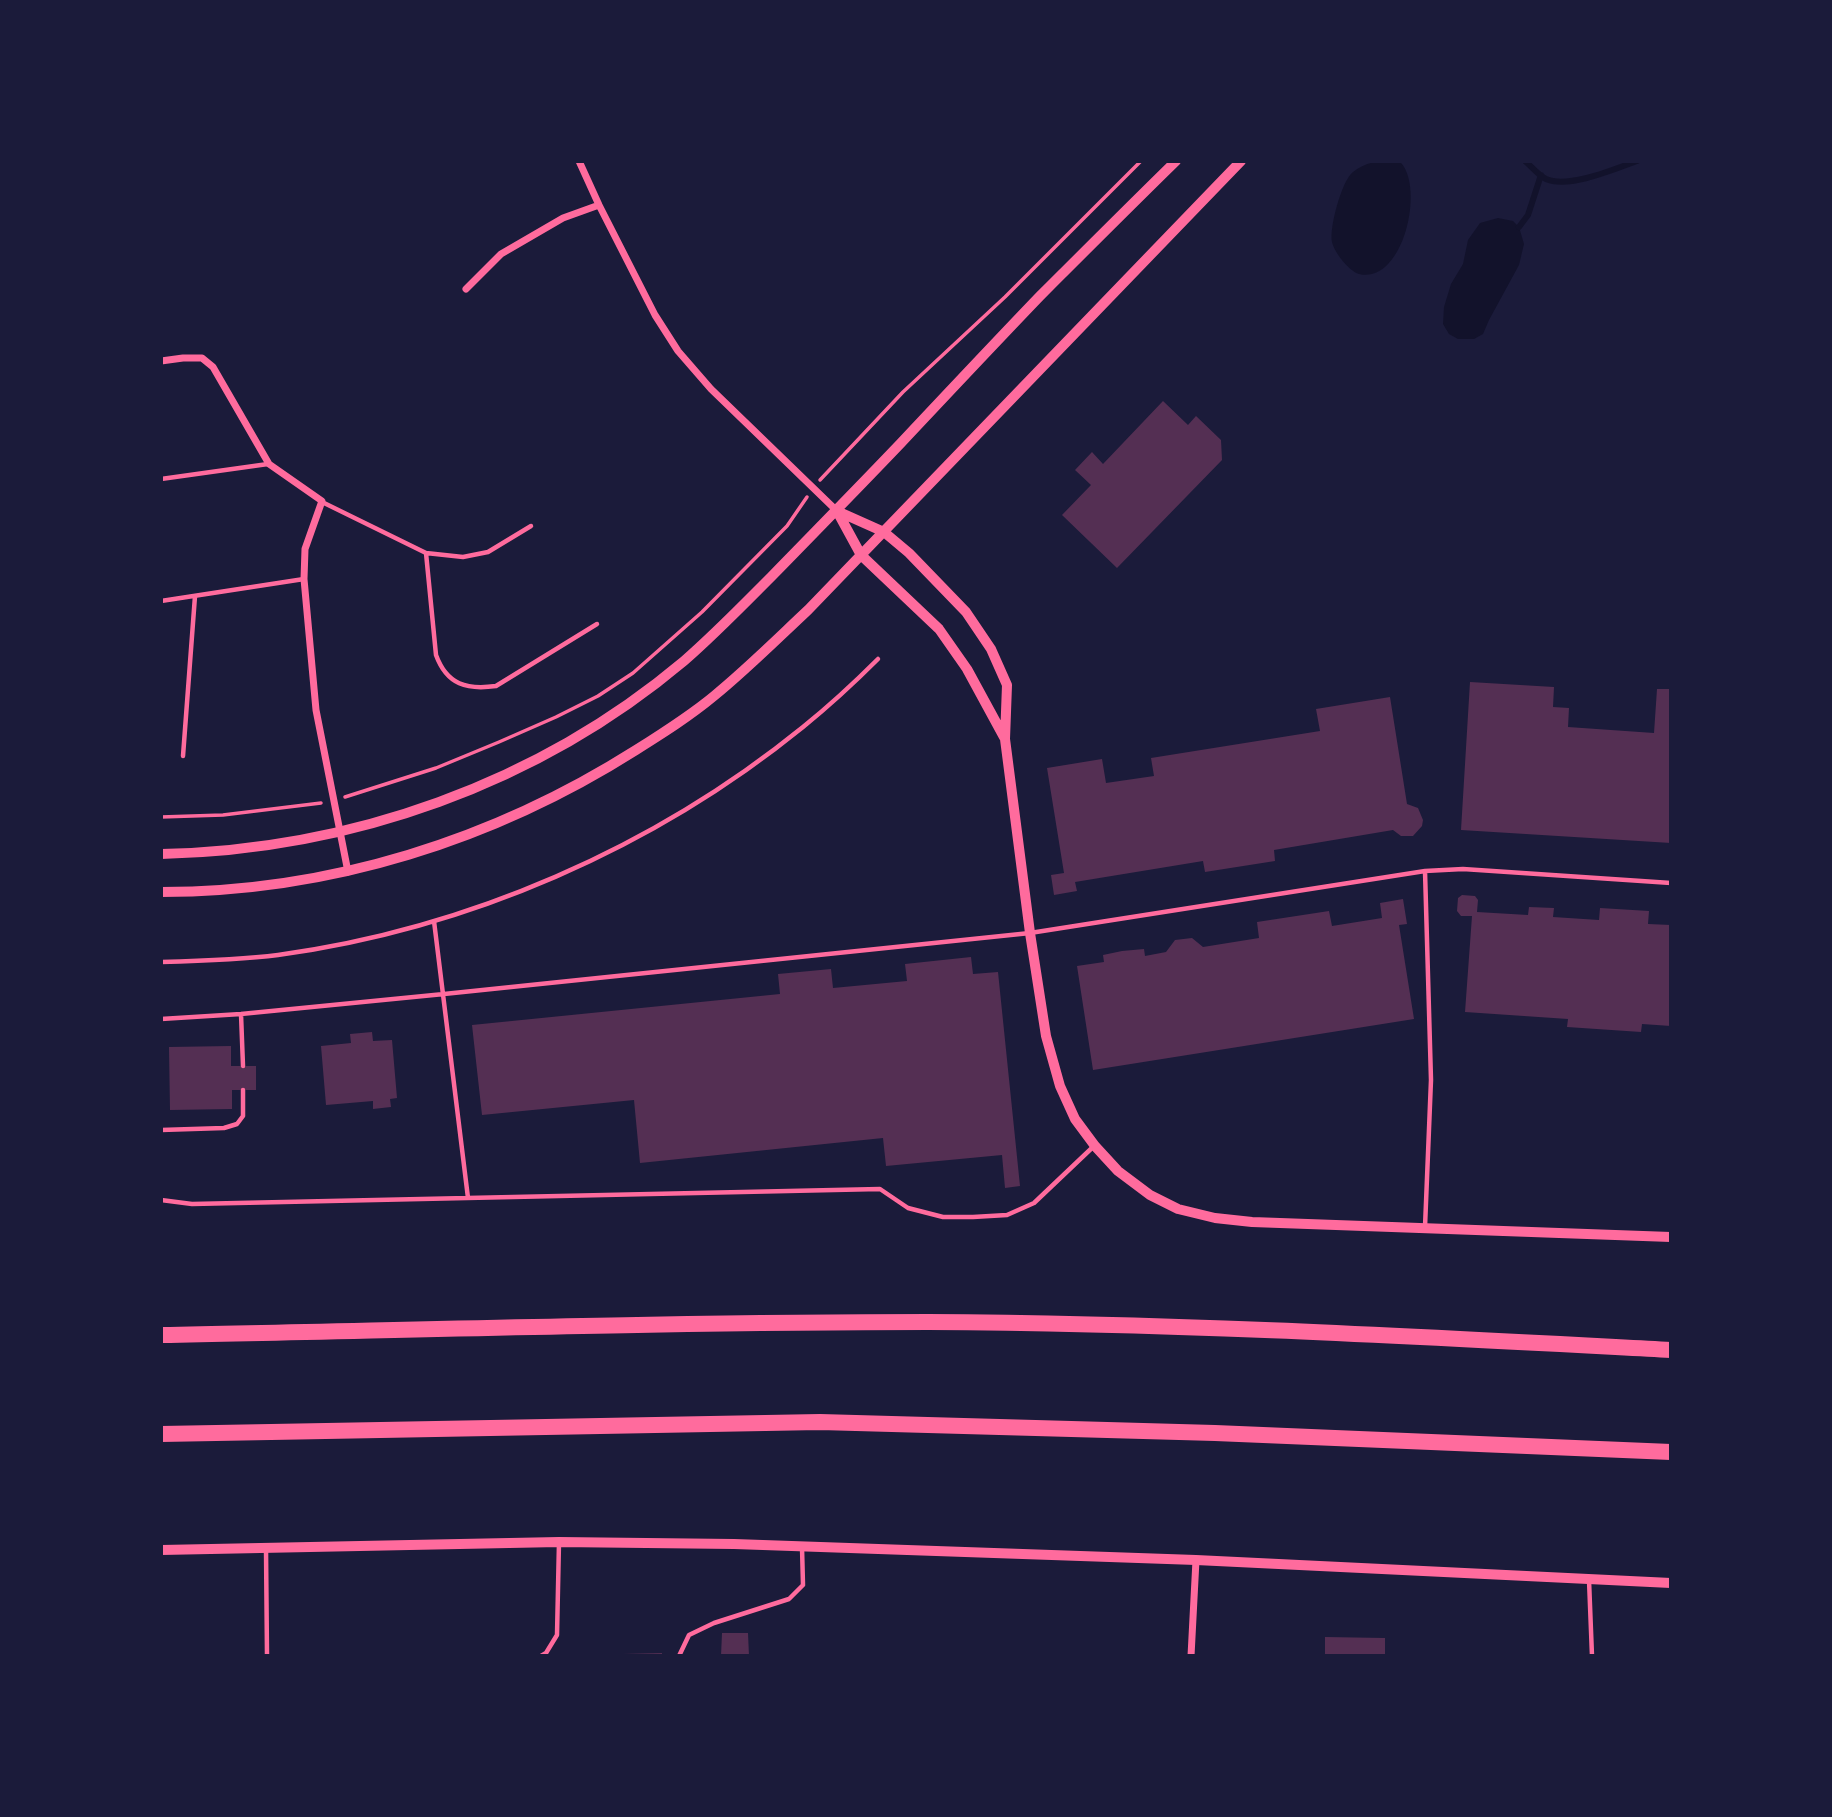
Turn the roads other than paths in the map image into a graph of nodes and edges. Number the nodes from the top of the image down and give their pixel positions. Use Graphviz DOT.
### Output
graph roads {
  1 [pos="579,161"];
  2 [pos="1175,161"];
  3 [pos="1241,161"];
  4 [pos="599,205"];
  5 [pos="466,289"];
  6 [pos="161,361"];
  7 [pos="269,464"];
  8 [pos="161,479"];
  9 [pos="322,501"];
  10 [pos="837,511"];
  11 [pos="531,526"];
  12 [pos="884,532"];
  13 [pos="426,553"];
  14 [pos="861,555"];
  15 [pos="304,579"];
  16 [pos="195,596"];
  17 [pos="161,601"];
  18 [pos="597,624"];
  19 [pos="878,659"];
  20 [pos="1005,739"];
  21 [pos="183,756"];
  22 [pos="340,832"];
  23 [pos="161,854"];
  24 [pos="1425,871"];
  25 [pos="348,872"];
  26 [pos="1671,883"];
  27 [pos="161,892"];
  28 [pos="434,921"];
  29 [pos="1030,933"];
  30 [pos="161,962"];
  31 [pos="443,994"];
  32 [pos="241,1014"];
  33 [pos="161,1020"];
  34 [pos="243,1066"];
  35 [pos="243,1090"];
  36 [pos="161,1130"];
  37 [pos="1095,1146"];
  38 [pos="468,1198"];
  39 [pos="161,1200"];
  40 [pos="1425,1228"];
  41 [pos="1671,1237"];
  42 [pos="161,1335"];
  43 [pos="1671,1350"];
  44 [pos="161,1434"];
  45 [pos="1671,1452"];
  46 [pos="559,1542"];
  47 [pos="802,1546"];
  48 [pos="265,1548"];
  49 [pos="161,1550"];
  50 [pos="1196,1560"];
  51 [pos="1588,1579"];
  52 [pos="1671,1583"];
  53 [pos="267,1656"];
  54 [pos="541,1656"];
  55 [pos="679,1656"];
  56 [pos="1191,1656"];
  57 [pos="1592,1656"];
  1 -- 4 [label="street"];
  2 -- 10 [label="street"];
  3 -- 12 [label="street"];
  4 -- 5 [label="street"];
  4 -- 10 [label="street"];
  6 -- 7 [label="street"];
  7 -- 8 [label="lane"];
  7 -- 9 [label="street"];
  9 -- 13 [label="lane"];
  9 -- 15 [label="street"];
  10 -- 12 [label="street"];
  10 -- 14 [label="street"];
  10 -- 22 [label="street"];
  11 -- 13 [label="lane"];
  12 -- 14 [label="street"];
  12 -- 20 [label="street"];
  13 -- 18 [label="lane"];
  14 -- 20 [label="street"];
  14 -- 25 [label="street"];
  15 -- 16 [label="lane"];
  15 -- 22 [label="street"];
  16 -- 17 [label="lane"];
  16 -- 21 [label="lane"];
  19 -- 28 [label="lane"];
  20 -- 29 [label="street"];
  22 -- 23 [label="street"];
  22 -- 25 [label="street"];
  24 -- 26 [label="lane"];
  24 -- 29 [label="lane"];
  24 -- 40 [label="lane"];
  25 -- 27 [label="street"];
  28 -- 30 [label="lane"];
  28 -- 31 [label="lane"];
  29 -- 31 [label="lane"];
  29 -- 37 [label="street"];
  31 -- 32 [label="lane"];
  31 -- 38 [label="lane"];
  32 -- 33 [label="lane"];
  32 -- 34 [label="lane"];
  35 -- 36 [label="lane"];
  37 -- 38 [label="lane"];
  37 -- 40 [label="street"];
  38 -- 39 [label="lane"];
  40 -- 41 [label="street"];
  42 -- 43 [label="highway"];
  44 -- 45 [label="highway"];
  46 -- 47 [label="street"];
  46 -- 48 [label="street"];
  46 -- 54 [label="lane"];
  47 -- 50 [label="street"];
  47 -- 55 [label="lane"];
  48 -- 49 [label="street"];
  48 -- 53 [label="lane"];
  50 -- 51 [label="street"];
  50 -- 56 [label="street"];
  51 -- 52 [label="street"];
  51 -- 57 [label="lane"];
}
